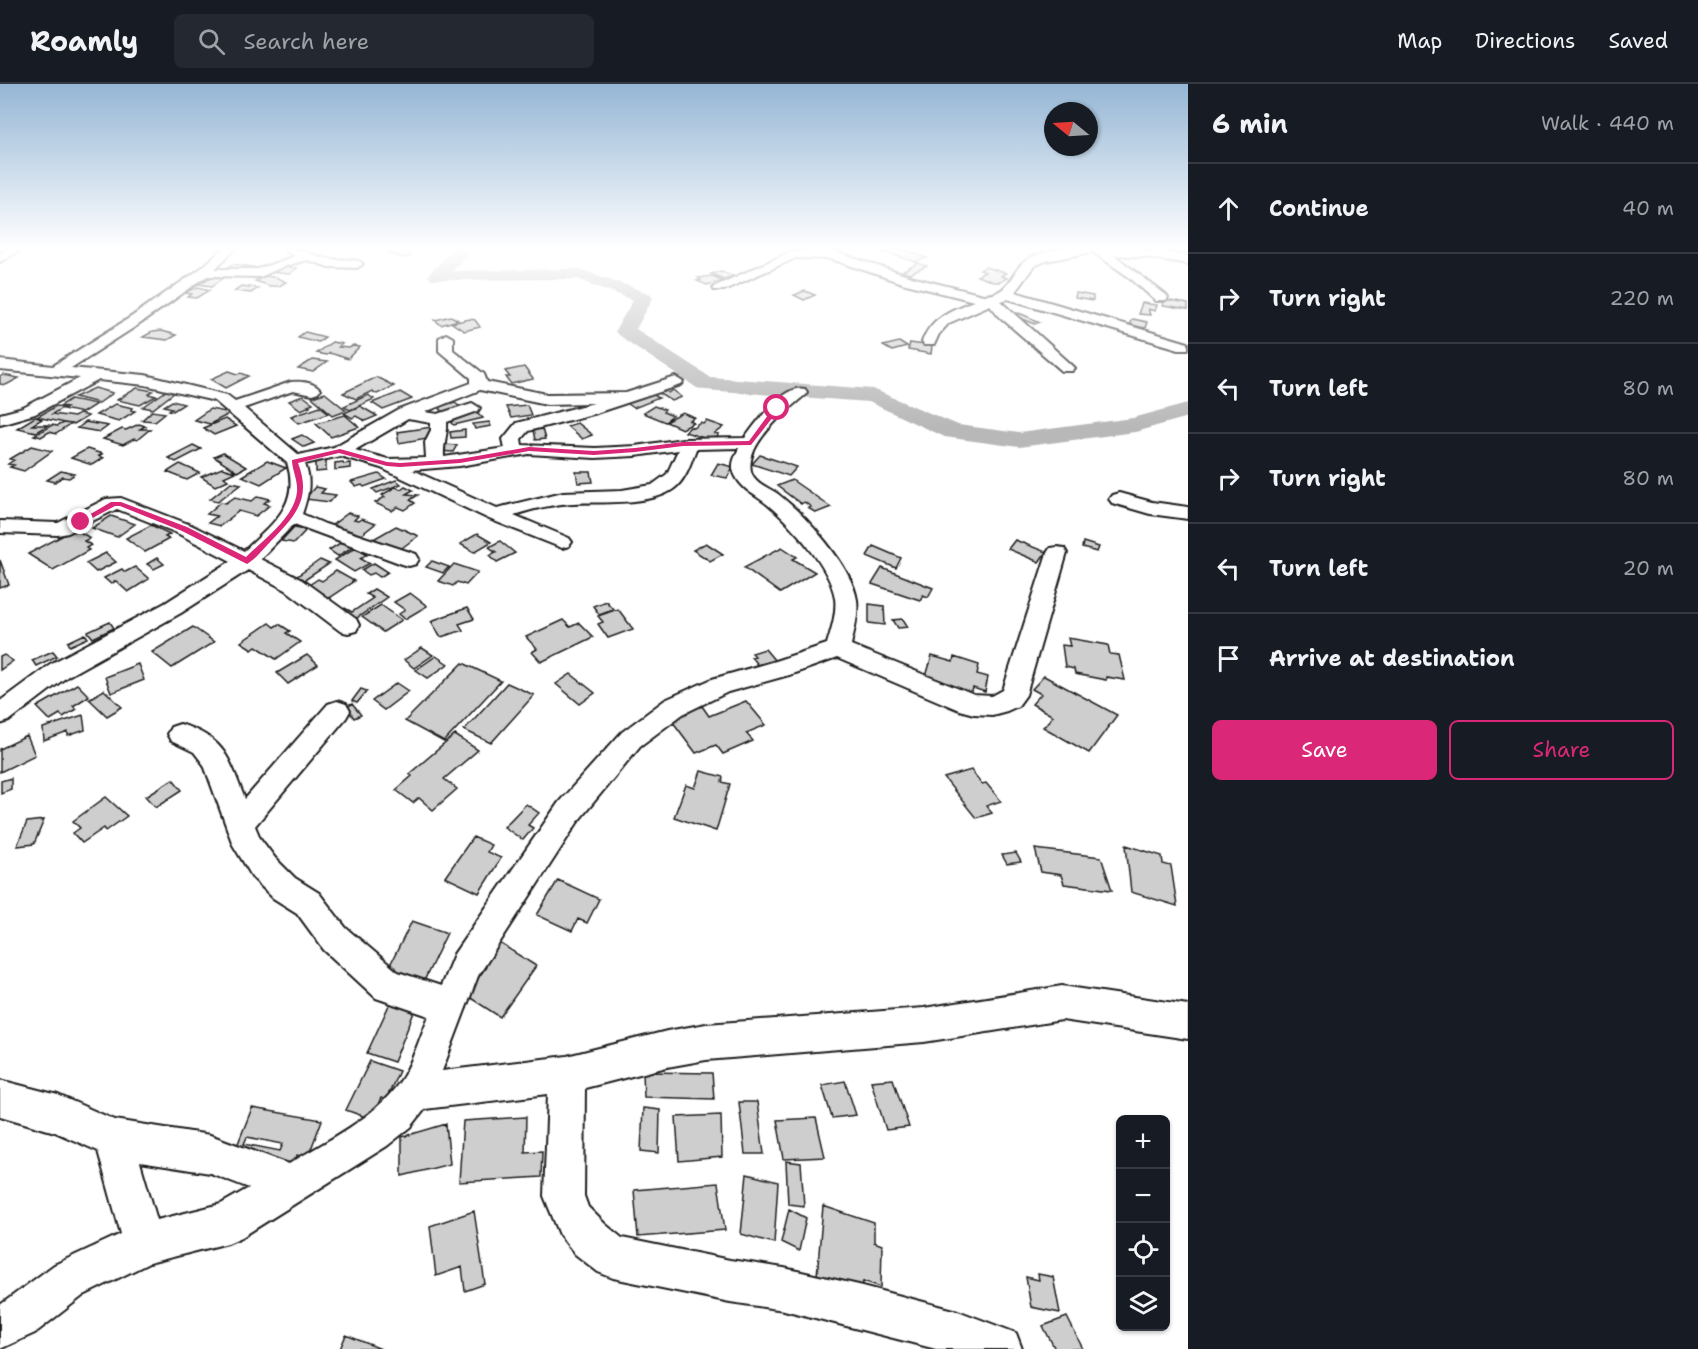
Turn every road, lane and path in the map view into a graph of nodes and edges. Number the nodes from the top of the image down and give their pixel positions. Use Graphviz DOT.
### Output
graph roads {
  1 [pos="154,307"];
  2 [pos="977,307"];
  3 [pos="1001,307"];
  4 [pos="1031,307"];
  5 [pos="446,338"];
  6 [pos="929,342"];
  7 [pos="1184,346"];
  8 [pos="0,365"];
  9 [pos="1067,368"];
  10 [pos="54,372"];
  11 [pos="97,375"];
  12 [pos="676,382"];
  13 [pos="479,385"];
  14 [pos="312,390"];
  15 [pos="799,392"];
  16 [pos="626,398"];
  17 [pos="241,404"];
  18 [pos="281,407"];
  19 [pos="472,408"];
  20 [pos="405,414"];
  21 [pos="0,418"];
  22 [pos="439,419"];
  23 [pos="751,443"];
  24 [pos="690,444"];
  25 [pos="340,451"];
  26 [pos="514,452"];
  27 [pos="294,461"];
  28 [pos="435,463"];
  29 [pos="387,464"];
  30 [pos="1119,499"];
  31 [pos="1188,513"];
  32 [pos="496,515"];
  33 [pos="291,516"];
  34 [pos="0,526"];
  35 [pos="562,542"];
  36 [pos="1057,553"];
  37 [pos="409,559"];
  38 [pos="247,561"];
  39 [pos="348,625"];
  40 [pos="838,649"];
  41 [pos="337,711"];
  42 [pos="0,714"];
  43 [pos="180,734"];
  44 [pos="240,824"];
  45 [pos="448,1005"];
  46 [pos="1188,1022"];
  47 [pos="567,1074"];
  48 [pos="415,1092"];
  49 [pos="0,1098"];
  50 [pos="114,1139"];
  51 [pos="292,1185"];
  52 [pos="144,1244"];
  53 [pos="0,1328"];
  54 [pos="1000,1349"];
  1 -- 10 [label="street"];
  2 -- 6 [label="street"];
  3 -- 9 [label="street"];
  4 -- 7 [label="street"];
  5 -- 13 [label="street"];
  8 -- 10 [label="street"];
  10 -- 11 [label="street"];
  11 -- 17 [label="street"];
  11 -- 21 [label="street"];
  12 -- 16 [label="street"];
  13 -- 16 [label="street"];
  13 -- 20 [label="street"];
  14 -- 17 [label="street"];
  15 -- 23 [label="street"];
  16 -- 26 [label="street"];
  17 -- 18 [label="street"];
  17 -- 27 [label="street"];
  19 -- 22 [label="street"];
  20 -- 22 [label="street"];
  20 -- 25 [label="street"];
  22 -- 28 [label="street"];
  23 -- 24 [label="street"];
  23 -- 40 [label="street"];
  24 -- 26 [label="street"];
  24 -- 32 [label="street"];
  25 -- 27 [label="street"];
  25 -- 29 [label="street"];
  26 -- 28 [label="street"];
  27 -- 33 [label="street"];
  28 -- 29 [label="street"];
  29 -- 32 [label="street"];
  30 -- 31 [label="street"];
  32 -- 35 [label="street"];
  33 -- 37 [label="street"];
  33 -- 38 [label="street"];
  34 -- 38 [label="street"];
  36 -- 40 [label="street"];
  38 -- 39 [label="street"];
  38 -- 42 [label="street"];
  40 -- 45 [label="street"];
  41 -- 44 [label="street"];
  43 -- 44 [label="street"];
  44 -- 45 [label="street"];
  45 -- 48 [label="street"];
  46 -- 47 [label="street"];
  47 -- 48 [label="street"];
  47 -- 54 [label="street"];
  48 -- 51 [label="street"];
  49 -- 50 [label="street"];
  50 -- 51 [label="street"];
  50 -- 52 [label="street"];
  51 -- 52 [label="street"];
  52 -- 53 [label="street"];
}
